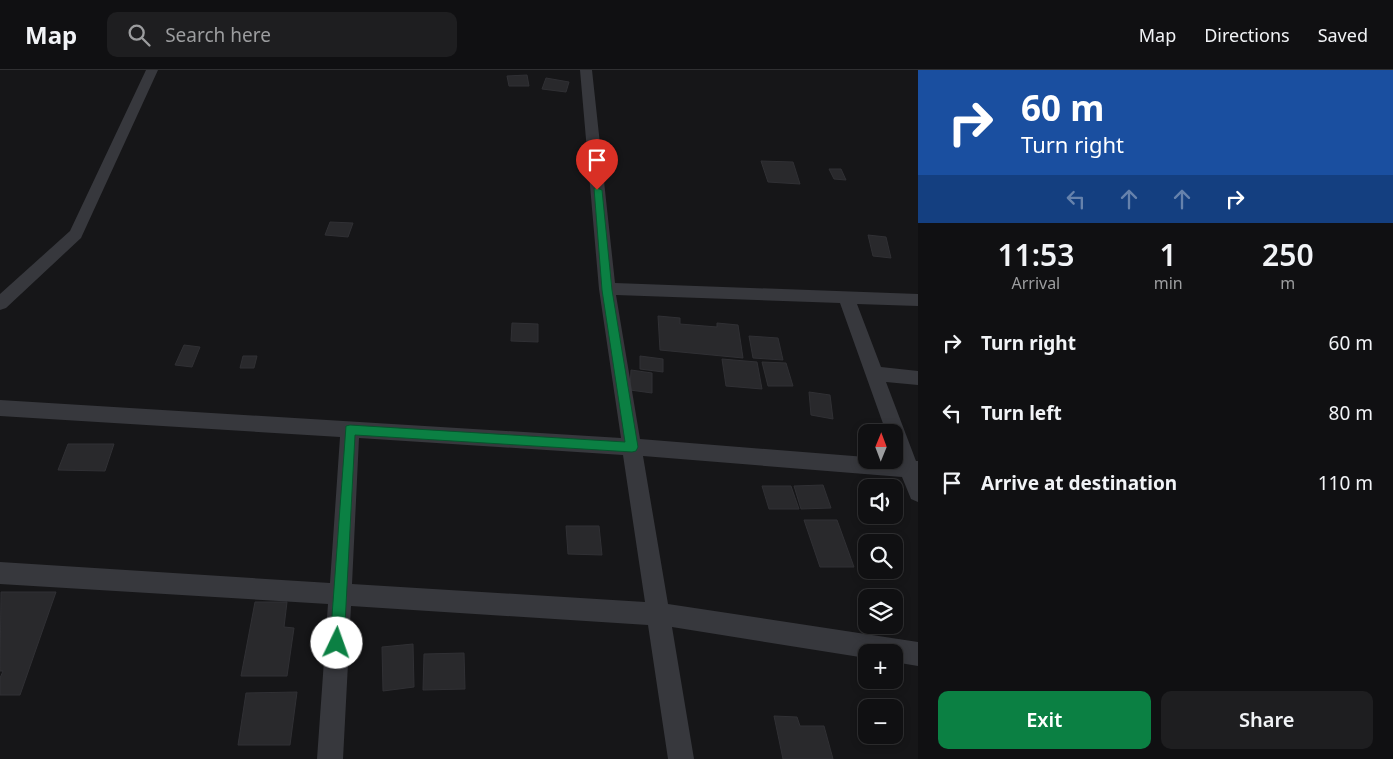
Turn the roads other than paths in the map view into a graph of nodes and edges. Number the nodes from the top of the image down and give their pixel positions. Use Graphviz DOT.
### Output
graph roads {
  1 [pos="152,70"];
  2 [pos="586,70"];
  3 [pos="607,290"];
  4 [pos="846,298"];
  5 [pos="918,300"];
  6 [pos="0,304"];
  7 [pos="874,374"];
  8 [pos="918,378"];
  9 [pos="0,408"];
  10 [pos="350,430"];
  11 [pos="632,447"];
  12 [pos="914,469"];
  13 [pos="918,493"];
  14 [pos="0,573"];
  15 [pos="658,614"];
  16 [pos="918,654"];
  17 [pos="330,759"];
  18 [pos="682,759"];
  1 -- 6 [label="street"];
  2 -- 3 [label="street"];
  3 -- 4 [label="street"];
  3 -- 11 [label="street"];
  4 -- 5 [label="street"];
  4 -- 7 [label="street"];
  7 -- 8 [label="street"];
  7 -- 12 [label="street"];
  9 -- 10 [label="street"];
  10 -- 11 [label="street"];
  10 -- 17 [label="street"];
  11 -- 12 [label="street"];
  11 -- 15 [label="street"];
  12 -- 13 [label="street"];
  14 -- 15 [label="street"];
  15 -- 16 [label="street"];
  15 -- 18 [label="street"];
}
